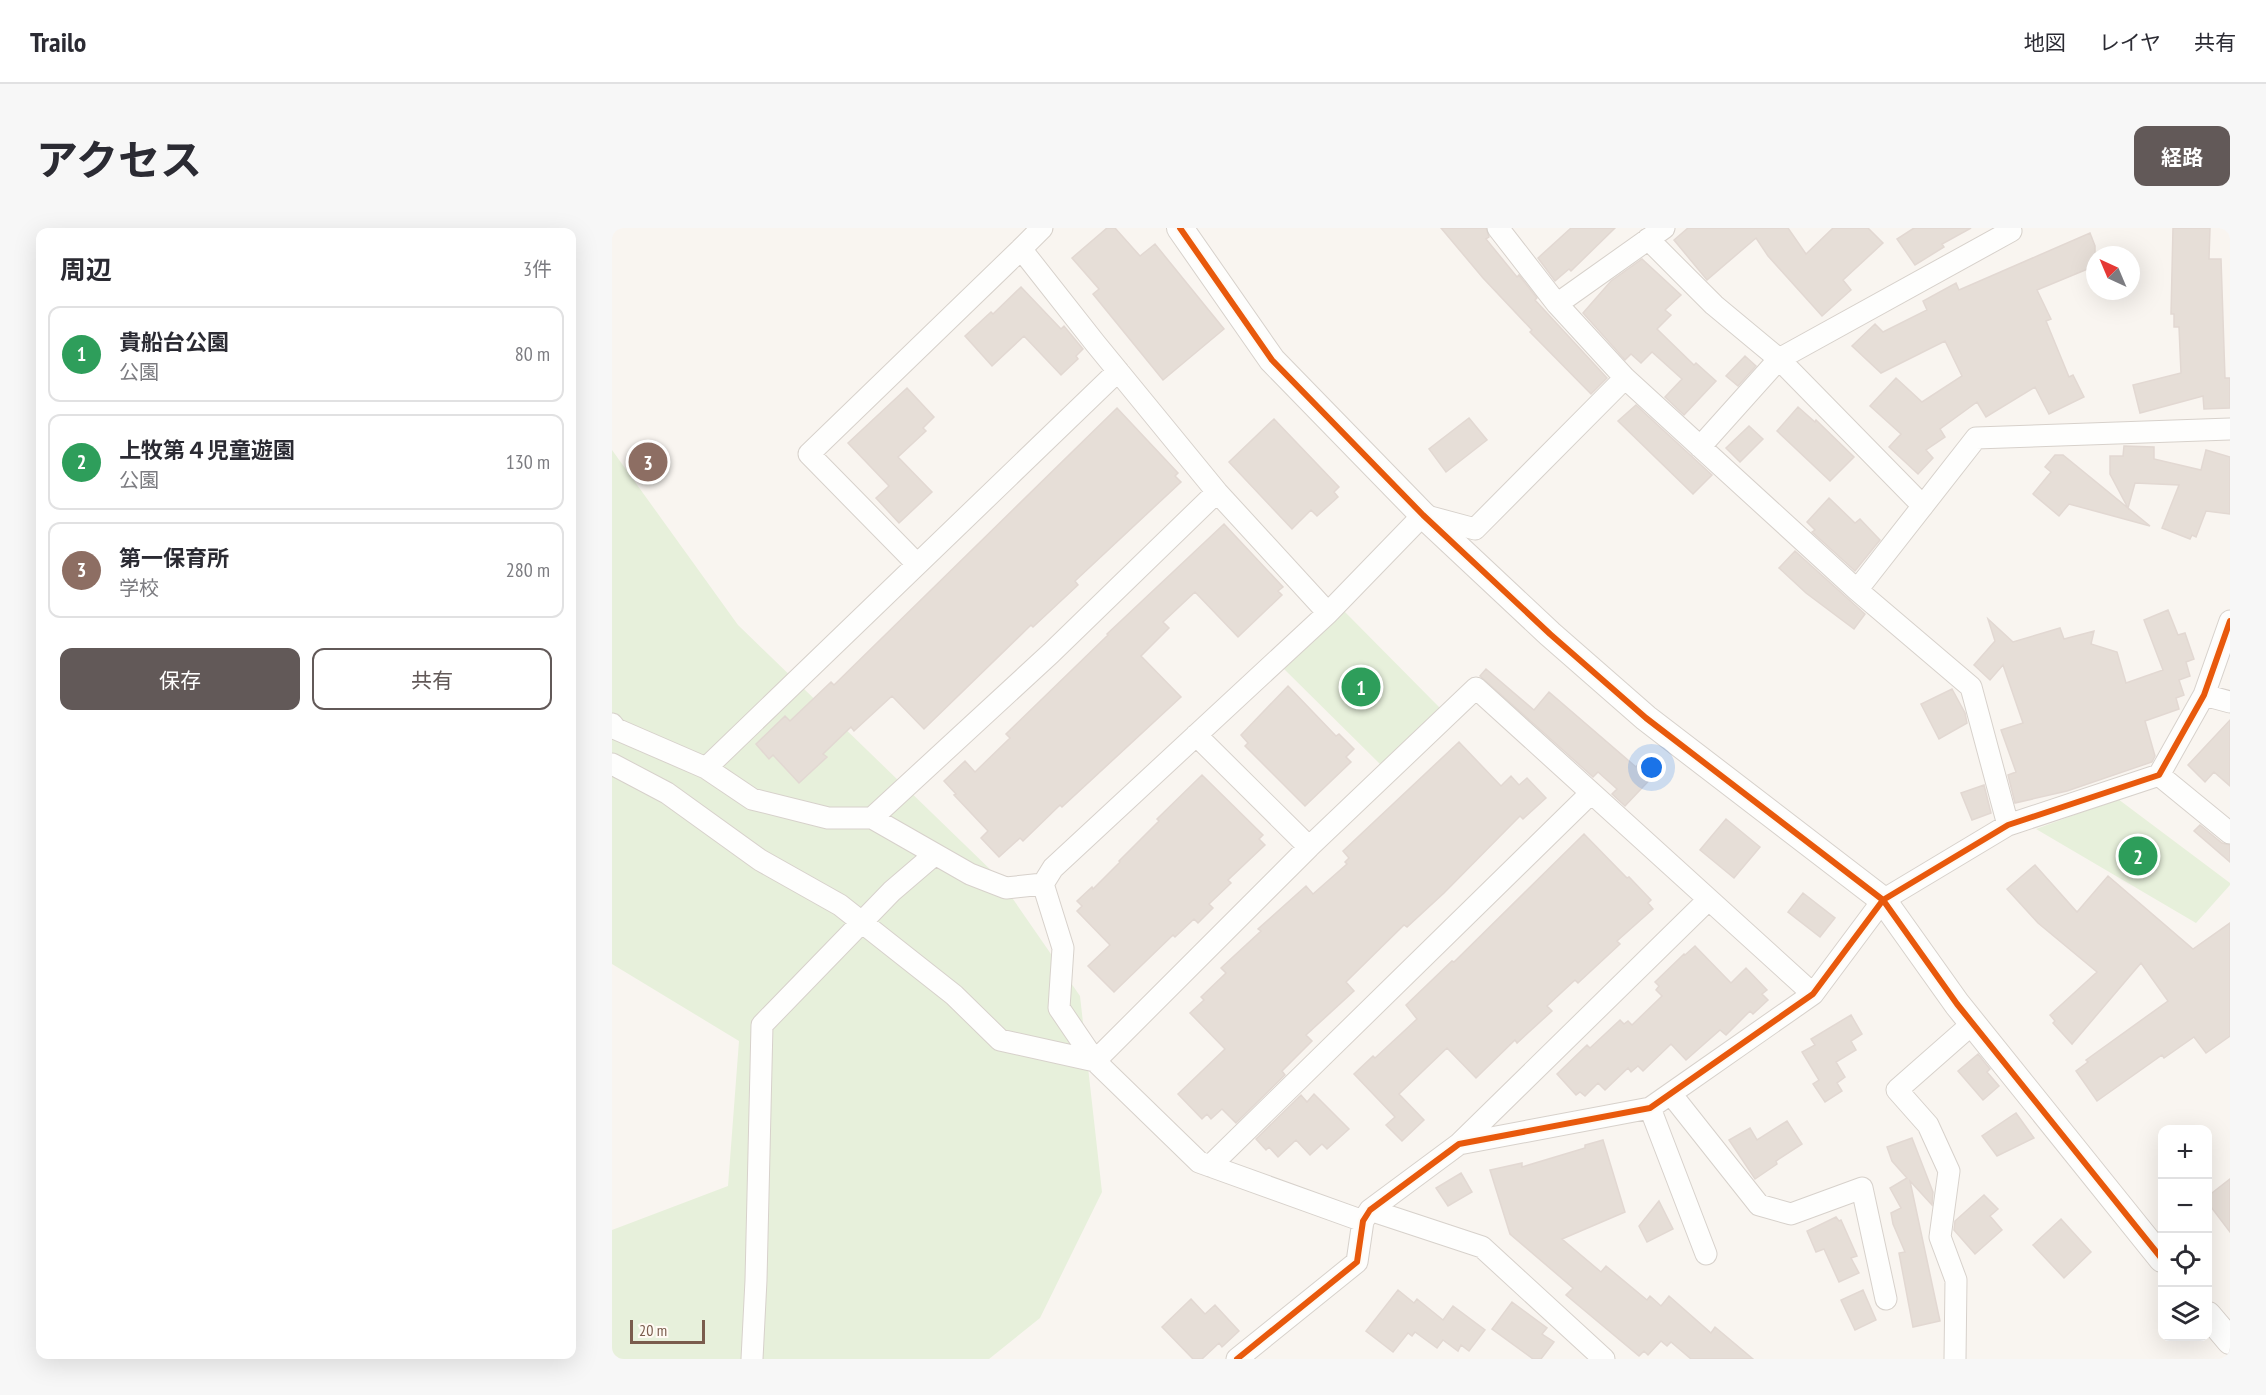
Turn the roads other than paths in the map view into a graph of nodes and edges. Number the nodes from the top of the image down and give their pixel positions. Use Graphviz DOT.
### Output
graph roads {
  1 [pos="1042,228"];
  2 [pos="1180,228"];
  3 [pos="1498,228"];
  4 [pos="2009,228"];
  5 [pos="1656,234"];
  6 [pos="1022,249"];
  7 [pos="1557,304"];
  8 [pos="1779,359"];
  9 [pos="1118,371"];
  10 [pos="1625,378"];
  11 [pos="2230,429"];
  12 [pos="1700,447"];
  13 [pos="1217,492"];
  14 [pos="1923,506"];
  15 [pos="1423,516"];
  16 [pos="917,564"];
  17 [pos="1857,590"];
  18 [pos="1328,613"];
  19 [pos="2230,621"];
  20 [pos="2204,695"];
  21 [pos="2230,702"];
  22 [pos="613,728"];
  23 [pos="1196,735"];
  24 [pos="612,764"];
  25 [pos="706,768"];
  26 [pos="2160,775"];
  27 [pos="1591,794"];
  28 [pos="872,818"];
  29 [pos="2008,825"];
  30 [pos="2230,833"];
  31 [pos="1309,847"];
  32 [pos="934,855"];
  33 [pos="1043,884"];
  34 [pos="1708,900"];
  35 [pos="1884,900"];
  36 [pos="862,922"];
  37 [pos="1813,994"];
  38 [pos="1972,1024"];
  39 [pos="1095,1061"];
  40 [pos="1671,1094"];
  41 [pos="1650,1108"];
  42 [pos="1459,1144"];
  43 [pos="1210,1166"];
  44 [pos="1366,1216"];
  45 [pos="2158,1252"];
  46 [pos="1706,1254"];
  47 [pos="1886,1299"];
  48 [pos="2212,1320"];
  49 [pos="2230,1341"];
  50 [pos="1251,1355"];
  51 [pos="752,1359"];
  52 [pos="1604,1359"];
  53 [pos="1955,1359"];
  1 -- 6 [label="street"];
  2 -- 15 [label="street"];
  3 -- 7 [label="street"];
  4 -- 8 [label="street"];
  5 -- 7 [label="street"];
  5 -- 8 [label="street"];
  6 -- 9 [label="street"];
  6 -- 16 [label="street"];
  7 -- 10 [label="street"];
  8 -- 12 [label="street"];
  8 -- 14 [label="street"];
  9 -- 13 [label="street"];
  9 -- 16 [label="street"];
  10 -- 12 [label="street"];
  10 -- 15 [label="street"];
  11 -- 14 [label="street"];
  12 -- 17 [label="street"];
  13 -- 18 [label="street"];
  13 -- 28 [label="street"];
  14 -- 17 [label="street"];
  15 -- 18 [label="street"];
  15 -- 35 [label="street"];
  16 -- 25 [label="street"];
  17 -- 29 [label="street"];
  18 -- 23 [label="street"];
  19 -- 20 [label="street"];
  20 -- 21 [label="street"];
  20 -- 26 [label="street"];
  22 -- 25 [label="street"];
  23 -- 31 [label="street"];
  23 -- 33 [label="street"];
  24 -- 36 [label="street"];
  25 -- 28 [label="street"];
  26 -- 29 [label="street"];
  26 -- 30 [label="street"];
  27 -- 31 [label="street"];
  27 -- 34 [label="street"];
  27 -- 43 [label="street"];
  28 -- 32 [label="street"];
  29 -- 35 [label="street"];
  31 -- 39 [label="street"];
  32 -- 33 [label="street"];
  32 -- 36 [label="street"];
  33 -- 39 [label="street"];
  34 -- 37 [label="street"];
  34 -- 42 [label="street"];
  35 -- 37 [label="street"];
  35 -- 38 [label="street"];
  36 -- 39 [label="street"];
  36 -- 51 [label="street"];
  37 -- 40 [label="street"];
  38 -- 45 [label="street"];
  38 -- 53 [label="street"];
  39 -- 43 [label="street"];
  40 -- 41 [label="street"];
  40 -- 47 [label="street"];
  41 -- 42 [label="street"];
  41 -- 46 [label="street"];
  42 -- 44 [label="street"];
  43 -- 44 [label="street"];
  44 -- 50 [label="street"];
  44 -- 52 [label="street"];
  48 -- 49 [label="street"];
}
